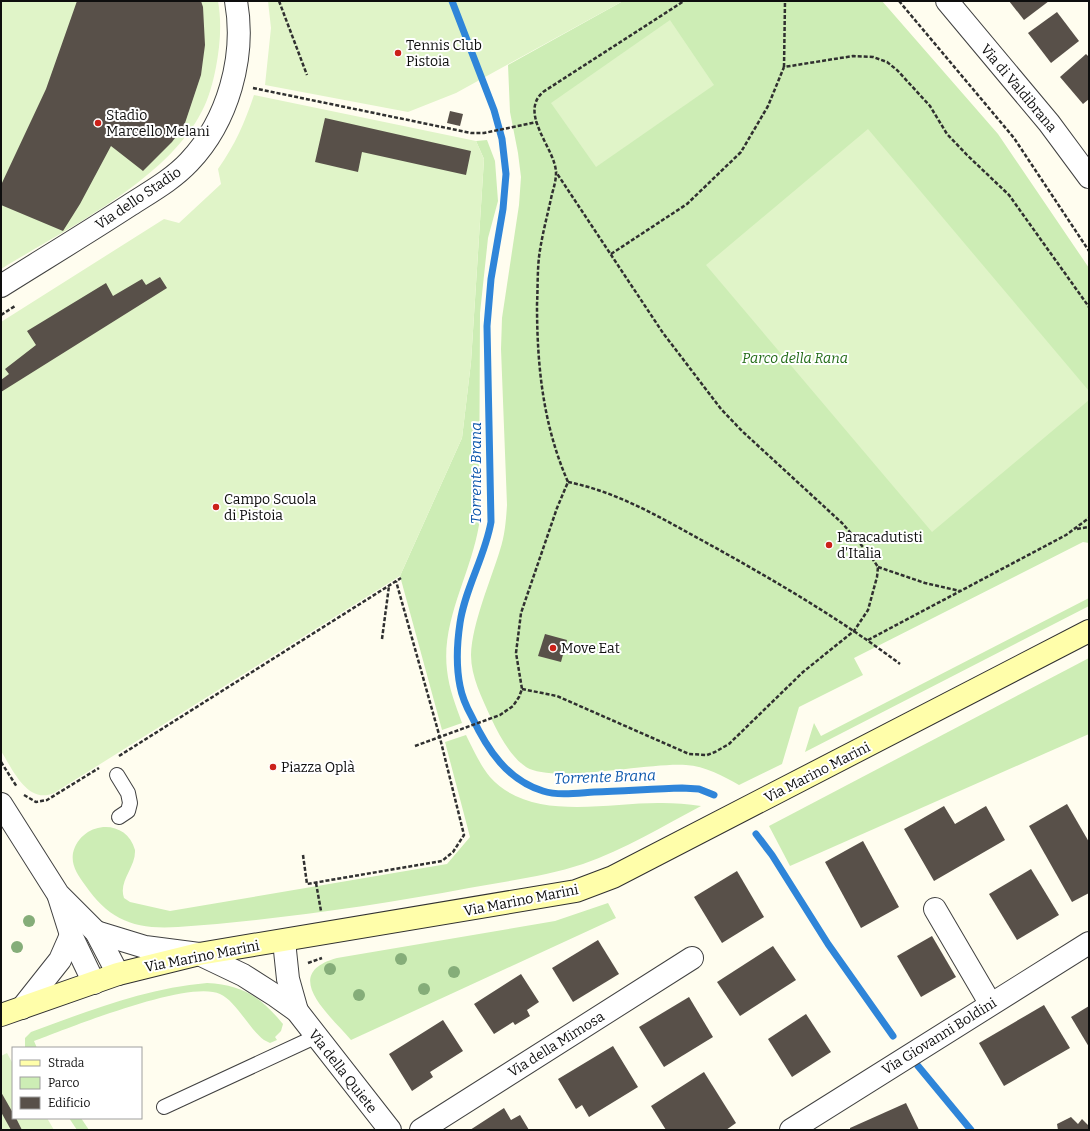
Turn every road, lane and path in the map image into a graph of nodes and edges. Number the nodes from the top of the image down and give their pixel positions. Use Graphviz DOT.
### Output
graph roads {
  1 [pos="236,1"];
  2 [pos="279,1"];
  3 [pos="684,1"];
  4 [pos="784,1"];
  5 [pos="899,1"];
  6 [pos="948,1"];
  7 [pos="784,66"];
  8 [pos="307,75"];
  9 [pos="232,85"];
  10 [pos="537,122"];
  11 [pos="556,172"];
  12 [pos="1089,177"];
  13 [pos="1089,251"];
  14 [pos="611,254"];
  15 [pos="1,286"];
  16 [pos="1089,307"];
  17 [pos="568,482"];
  18 [pos="1089,518"];
  19 [pos="1089,527"];
  20 [pos="1074,530"];
  21 [pos="878,567"];
  22 [pos="401,578"];
  23 [pos="396,581"];
  24 [pos="389,585"];
  25 [pos="960,591"];
  26 [pos="854,631"];
  27 [pos="1089,632"];
  28 [pos="382,638"];
  29 [pos="868,640"];
  30 [pos="900,664"];
  31 [pos="522,689"];
  32 [pos="440,738"];
  33 [pos="415,746"];
  34 [pos="118,756"];
  35 [pos="1,762"];
  36 [pos="105,764"];
  37 [pos="117,775"];
  38 [pos="1,804"];
  39 [pos="119,817"];
  40 [pos="303,855"];
  41 [pos="316,883"];
  42 [pos="58,894"];
  43 [pos="935,909"];
  44 [pos="322,918"];
  45 [pos="96,932"];
  46 [pos="71,935"];
  47 [pos="284,941"];
  48 [pos="1089,943"];
  49 [pos="199,954"];
  50 [pos="692,958"];
  51 [pos="118,974"];
  52 [pos="94,983"];
  53 [pos="990,1004"];
  54 [pos="22,1008"];
  55 [pos="296,1011"];
  56 [pos="1,1015"];
  57 [pos="315,1037"];
  58 [pos="164,1107"];
  59 [pos="814,1123"];
  60 [pos="390,1130"];
  61 [pos="421,1130"];
  62 [pos="790,1130"];
  1 -- 9 [label="street, Via dello Stadio"];
  2 -- 8 [label="path"];
  3 -- 10 [label="path"];
  4 -- 7 [label="path"];
  5 -- 13 [label="path"];
  6 -- 12 [label="street, Via di Valdibrana"];
  7 -- 14 [label="path"];
  7 -- 16 [label="path"];
  9 -- 10 [label="path"];
  9 -- 15 [label="street, Via dello Stadio"];
  10 -- 11 [label="path"];
  11 -- 14 [label="path"];
  11 -- 17 [label="path"];
  14 -- 21 [label="path"];
  17 -- 26 [label="path"];
  17 -- 31 [label="path"];
  18 -- 20 [label="path"];
  19 -- 20 [label="path"];
  20 -- 25 [label="path"];
  21 -- 25 [label="path"];
  21 -- 26 [label="path"];
  22 -- 23 [label="path"];
  23 -- 24 [label="path"];
  23 -- 32 [label="path"];
  24 -- 28 [label="path"];
  24 -- 34 [label="path"];
  25 -- 29 [label="path"];
  26 -- 29 [label="path"];
  26 -- 31 [label="path"];
  27 -- 47 [label="main road, Via Marino Marini"];
  29 -- 30 [label="path"];
  31 -- 32 [label="path"];
  32 -- 33 [label="path"];
  32 -- 41 [label="path"];
  35 -- 36 [label="path"];
  37 -- 39 [label="lane"];
  38 -- 42 [label="street"];
  40 -- 41 [label="path"];
  41 -- 44 [label="path"];
  42 -- 45 [label="street"];
  42 -- 46 [label="street"];
  43 -- 53 [label="street"];
  45 -- 49 [label="street, Via della Quiete"];
  45 -- 51 [label="street"];
  46 -- 52 [label="street"];
  46 -- 54 [label="street"];
  47 -- 49 [label="main road, Via Marino Marini"];
  47 -- 55 [label="street, Via della Quiete"];
  48 -- 53 [label="street, Via Giovanni Boldini"];
  49 -- 51 [label="main road, Via Marino Marini"];
  49 -- 55 [label="street, Via della Quiete"];
  50 -- 61 [label="street, Via della Mimosa"];
  51 -- 52 [label="main road, Via Marino Marini"];
  52 -- 54 [label="main road, Via Marino Marini"];
  53 -- 59 [label="street, Via Giovanni Boldini"];
  54 -- 56 [label="main road, Via Marino Marini"];
  55 -- 57 [label="street, Via della Quiete"];
  57 -- 58 [label="lane"];
  57 -- 60 [label="street, Via della Quiete"];
  59 -- 62 [label="street, Via Giovanni Boldini"];
}
